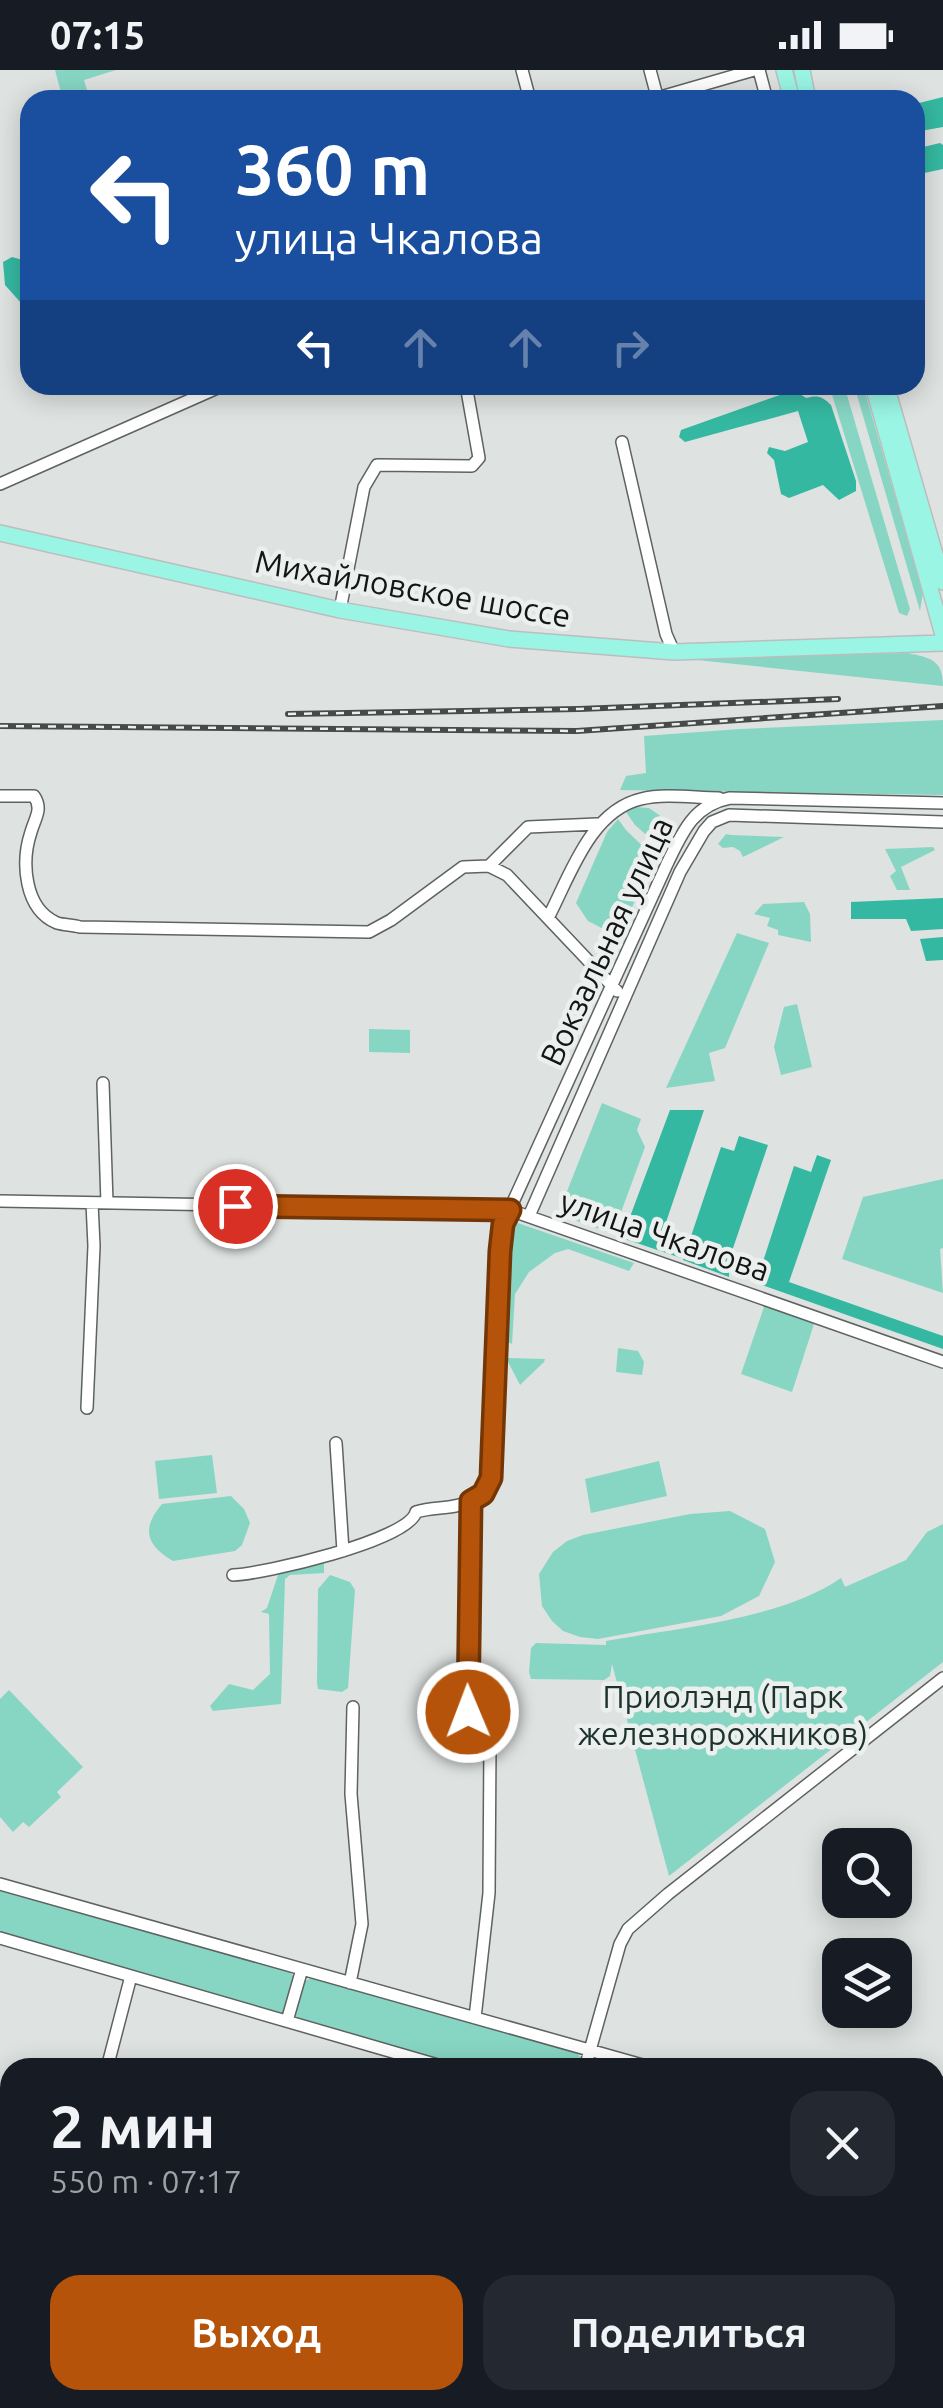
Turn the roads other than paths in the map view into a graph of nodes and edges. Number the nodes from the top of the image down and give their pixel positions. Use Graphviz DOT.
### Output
graph roads {
  1 [pos="756,70"];
  2 [pos="688,90"];
  3 [pos="201,395"];
  4 [pos="468,395"];
  5 [pos="876,395"];
  6 [pos="889,395"];
  7 [pos="622,442"];
  8 [pos="0,484"];
  9 [pos="0,534"];
  10 [pos="943,582"];
  11 [pos="340,610"];
  12 [pos="943,635"];
  13 [pos="943,643"];
  14 [pos="674,652"];
  15 [pos="0,796"];
  16 [pos="676,798"];
  17 [pos="730,798"];
  18 [pos="943,803"];
  19 [pos="695,814"];
  20 [pos="943,822"];
  21 [pos="597,824"];
  22 [pos="704,830"];
  23 [pos="489,866"];
  24 [pos="548,918"];
  25 [pos="613,988"];
  26 [pos="626,997"];
  27 [pos="104,1083"];
  28 [pos="0,1201"];
  29 [pos="92,1204"];
  30 [pos="107,1204"];
  31 [pos="510,1210"];
  32 [pos="529,1216"];
  33 [pos="943,1362"];
  34 [pos="87,1408"];
  35 [pos="336,1444"];
  36 [pos="471,1501"];
  37 [pos="344,1551"];
  38 [pos="233,1575"];
  39 [pos="943,1678"];
  40 [pos="353,1707"];
  41 [pos="0,1884"];
  42 [pos="0,1938"];
  43 [pos="302,1969"];
  44 [pos="131,1976"];
  45 [pos="350,1982"];
  46 [pos="475,2018"];
  47 [pos="287,2021"];
  48 [pos="589,2050"];
  49 [pos="110,2058"];
  50 [pos="414,2058"];
  51 [pos="587,2058"];
  52 [pos="617,2058"];
  1 -- 2 [label="street"];
  3 -- 8 [label="street"];
  4 -- 11 [label="street"];
  5 -- 12 [label="main road"];
  6 -- 10 [label="main road"];
  7 -- 14 [label="street"];
  9 -- 11 [label="main road, Михайловское шоссе"];
  11 -- 14 [label="main road, Михайловское шоссе"];
  13 -- 14 [label="main road, Михайловское шоссе"];
  15 -- 23 [label="street"];
  16 -- 17 [label="street"];
  16 -- 19 [label="street"];
  16 -- 21 [label="street"];
  17 -- 18 [label="street, Вокзальная улица"];
  17 -- 19 [label="street, Вокзальная улица"];
  19 -- 22 [label="street"];
  19 -- 25 [label="street, Вокзальная улица"];
  20 -- 22 [label="street, Вокзальная улица"];
  21 -- 23 [label="street"];
  21 -- 24 [label="street"];
  22 -- 26 [label="street, Вокзальная улица"];
  23 -- 24 [label="street"];
  24 -- 25 [label="street"];
  25 -- 26 [label="street"];
  25 -- 31 [label="street, Вокзальная улица"];
  26 -- 32 [label="street, Вокзальная улица"];
  27 -- 30 [label="street"];
  28 -- 29 [label="street, улица Чкалова"];
  29 -- 30 [label="street, улица Чкалова"];
  29 -- 34 [label="street"];
  30 -- 31 [label="street, улица Чкалова"];
  31 -- 32 [label="street, улица Чкалова"];
  31 -- 36 [label="street, Вокзальная улица"];
  32 -- 33 [label="street, улица Чкалова"];
  35 -- 37 [label="street"];
  36 -- 37 [label="street"];
  36 -- 46 [label="street"];
  37 -- 38 [label="street"];
  39 -- 48 [label="street"];
  40 -- 45 [label="street"];
  41 -- 43 [label="street"];
  42 -- 44 [label="street"];
  43 -- 45 [label="street"];
  43 -- 47 [label="street"];
  44 -- 47 [label="street"];
  44 -- 49 [label="street"];
  45 -- 46 [label="street"];
  46 -- 48 [label="street"];
  47 -- 50 [label="street"];
  48 -- 51 [label="street"];
  48 -- 52 [label="street"];
}
